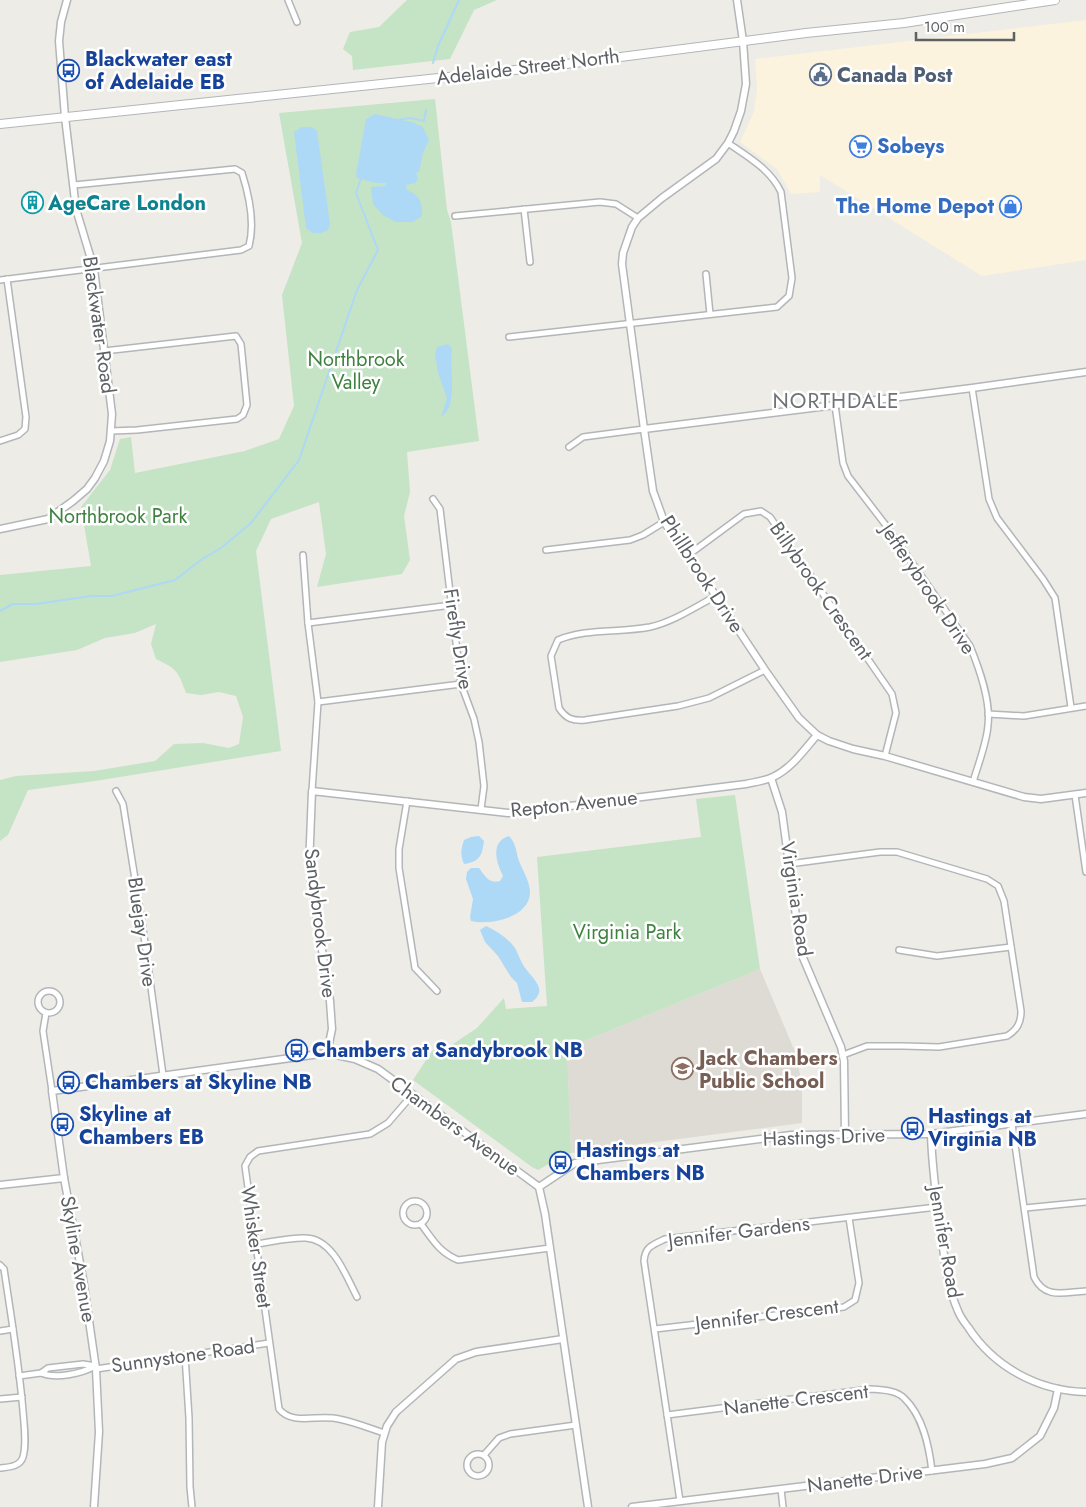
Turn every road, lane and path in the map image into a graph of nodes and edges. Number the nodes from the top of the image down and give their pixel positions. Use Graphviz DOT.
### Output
graph roads {
  1 [pos="67,0"];
  2 [pos="288,0"];
  3 [pos="737,0"];
  4 [pos="1056,0"];
  5 [pos="297,22"];
  6 [pos="743,41"];
  7 [pos="66,117"];
  8 [pos="0,124"];
  9 [pos="728,143"];
  10 [pos="74,185"];
  11 [pos="524,209"];
  12 [pos="455,216"];
  13 [pos="638,218"];
  14 [pos="530,262"];
  15 [pos="94,269"];
  16 [pos="706,274"];
  17 [pos="7,279"];
  18 [pos="0,280"];
  19 [pos="710,314"];
  20 [pos="630,323"];
  21 [pos="509,337"];
  22 [pos="104,351"];
  23 [pos="1086,372"];
  24 [pos="972,388"];
  25 [pos="835,405"];
  26 [pos="644,429"];
  27 [pos="111,430"];
  28 [pos="0,441"];
  29 [pos="569,447"];
  30 [pos="433,499"];
  31 [pos="664,522"];
  32 [pos="0,529"];
  33 [pos="546,550"];
  34 [pos="303,555"];
  35 [pos="687,556"];
  36 [pos="716,596"];
  37 [pos="452,605"];
  38 [pos="308,623"];
  39 [pos="765,670"];
  40 [pos="461,684"];
  41 [pos="318,702"];
  42 [pos="1086,706"];
  43 [pos="1071,707"];
  44 [pos="988,714"];
  45 [pos="817,735"];
  46 [pos="885,756"];
  47 [pos="771,778"];
  48 [pos="973,782"];
  49 [pos="116,791"];
  50 [pos="312,791"];
  51 [pos="1086,793"];
  52 [pos="1075,795"];
  53 [pos="407,802"];
  54 [pos="481,810"];
  55 [pos="789,864"];
  56 [pos="1086,872"];
  57 [pos="1011,947"];
  58 [pos="899,950"];
  59 [pos="437,991"];
  60 [pos="46,1013"];
  61 [pos="327,1053"];
  62 [pos="843,1055"];
  63 [pos="163,1075"];
  64 [pos="52,1091"];
  65 [pos="413,1094"];
  66 [pos="1086,1114"];
  67 [pos="1012,1124"];
  68 [pos="845,1134"];
  69 [pos="931,1134"];
  70 [pos="64,1178"];
  71 [pos="0,1185"];
  72 [pos="539,1187"];
  73 [pos="1086,1202"];
  74 [pos="937,1208"];
  75 [pos="1024,1208"];
  76 [pos="849,1218"];
  77 [pos="421,1224"];
  78 [pos="256,1244"];
  79 [pos="550,1248"];
  80 [pos="0,1265"];
  81 [pos="1086,1291"];
  82 [pos="357,1297"];
  83 [pos="13,1329"];
  84 [pos="655,1329"];
  85 [pos="0,1330"];
  86 [pos="563,1339"];
  87 [pos="269,1343"];
  88 [pos="185,1355"];
  89 [pos="96,1368"];
  90 [pos="19,1376"];
  91 [pos="1058,1389"];
  92 [pos="1086,1392"];
  93 [pos="22,1397"];
  94 [pos="0,1399"];
  95 [pos="667,1415"];
  96 [pos="576,1425"];
  97 [pos="384,1433"];
  98 [pos="484,1455"];
  99 [pos="0,1468"];
  100 [pos="932,1471"];
  101 [pos="781,1489"];
  102 [pos="680,1501"];
  103 [pos="94,1507"];
  104 [pos="192,1507"];
  105 [pos="378,1507"];
  106 [pos="588,1507"];
  107 [pos="632,1507"];
  108 [pos="784,1507"];
  1 -- 7 [label="street, Blackwater Road"];
  2 -- 5 [label="street"];
  3 -- 6 [label="street, Phillbrook Drive"];
  4 -- 6 [label="main road, Adelaide Street North"];
  6 -- 7 [label="main road, Adelaide Street North"];
  6 -- 9 [label="street, Phillbrook Drive"];
  7 -- 8 [label="main road, Adelaide Street North"];
  7 -- 10 [label="street, Blackwater Road"];
  9 -- 13 [label="street, Phillbrook Drive"];
  9 -- 19 [label="street"];
  10 -- 15 [label="street, Blackwater Road"];
  10 -- 15 [label="street"];
  11 -- 12 [label="street"];
  11 -- 13 [label="street"];
  11 -- 14 [label="street"];
  13 -- 20 [label="street, Phillbrook Drive"];
  15 -- 17 [label="street"];
  15 -- 22 [label="street, Blackwater Road"];
  16 -- 19 [label="street"];
  17 -- 18 [label="street"];
  17 -- 28 [label="street"];
  19 -- 20 [label="street"];
  20 -- 21 [label="street"];
  20 -- 26 [label="street, Phillbrook Drive"];
  22 -- 27 [label="street, Blackwater Road"];
  22 -- 27 [label="street"];
  23 -- 24 [label="street"];
  24 -- 25 [label="street"];
  24 -- 43 [label="street"];
  25 -- 26 [label="street"];
  25 -- 44 [label="street, Jefferybrook Drive"];
  26 -- 29 [label="street"];
  26 -- 31 [label="street, Phillbrook Drive"];
  27 -- 32 [label="street, Blackwater Road"];
  30 -- 37 [label="street, Firefly Drive"];
  31 -- 33 [label="street"];
  31 -- 35 [label="street, Phillbrook Drive"];
  34 -- 38 [label="street, Sandybrook Drive"];
  35 -- 36 [label="street, Phillbrook Drive"];
  35 -- 46 [label="street, Billybrook Crescent"];
  36 -- 39 [label="street, Phillbrook Drive"];
  36 -- 39 [label="street"];
  37 -- 38 [label="street"];
  37 -- 40 [label="street, Firefly Drive"];
  38 -- 41 [label="street, Sandybrook Drive"];
  39 -- 45 [label="street, Phillbrook Drive"];
  40 -- 41 [label="street"];
  40 -- 54 [label="street, Firefly Drive"];
  41 -- 50 [label="street, Sandybrook Drive"];
  42 -- 43 [label="street"];
  43 -- 44 [label="street"];
  44 -- 48 [label="street, Jefferybrook Drive"];
  45 -- 46 [label="street, Phillbrook Drive"];
  45 -- 47 [label="street, Repton Avenue"];
  46 -- 48 [label="street, Phillbrook Drive"];
  47 -- 54 [label="street, Repton Avenue"];
  47 -- 55 [label="street, Virginia Road"];
  48 -- 52 [label="street, Phillbrook Drive"];
  49 -- 63 [label="street, Bluejay Drive"];
  50 -- 53 [label="street, Repton Avenue"];
  50 -- 61 [label="street, Sandybrook Drive"];
  51 -- 52 [label="street, Phillbrook Drive"];
  52 -- 56 [label="street"];
  53 -- 54 [label="street, Repton Avenue"];
  53 -- 59 [label="street"];
  55 -- 57 [label="street"];
  55 -- 62 [label="street, Virginia Road"];
  57 -- 58 [label="street"];
  57 -- 62 [label="street"];
  60 -- 60 [label="street"];
  60 -- 64 [label="street, Skyline Avenue"];
  61 -- 63 [label="street, Chambers Avenue"];
  61 -- 65 [label="street, Chambers Avenue"];
  62 -- 68 [label="street, Virginia Road"];
  63 -- 64 [label="street, Chambers Avenue"];
  64 -- 70 [label="street, Skyline Avenue"];
  65 -- 72 [label="street, Chambers Avenue"];
  65 -- 78 [label="street, Whisker Street"];
  66 -- 67 [label="street, Hastings Drive"];
  67 -- 69 [label="street, Hastings Drive"];
  67 -- 75 [label="street"];
  68 -- 69 [label="street, Hastings Drive"];
  68 -- 72 [label="street, Hastings Drive"];
  69 -- 74 [label="street, Jennifer Road"];
  70 -- 71 [label="street"];
  70 -- 89 [label="street, Skyline Avenue"];
  72 -- 79 [label="street, Chambers Avenue"];
  73 -- 75 [label="street"];
  74 -- 76 [label="street, Jennifer Gardens"];
  74 -- 91 [label="street, Jennifer Road"];
  75 -- 81 [label="street"];
  76 -- 84 [label="street, Jennifer Crescent"];
  76 -- 84 [label="street, Jennifer Gardens"];
  77 -- 77 [label="street"];
  77 -- 79 [label="street"];
  78 -- 82 [label="street"];
  78 -- 87 [label="street, Whisker Street"];
  79 -- 86 [label="street, Chambers Avenue"];
  80 -- 83 [label="street"];
  83 -- 85 [label="street"];
  83 -- 90 [label="street"];
  84 -- 95 [label="street, Jennifer Gardens"];
  86 -- 96 [label="street, Chambers Avenue"];
  86 -- 97 [label="street"];
  87 -- 88 [label="street, Sunnystone Road"];
  87 -- 97 [label="street, Whisker Street"];
  88 -- 89 [label="street, Sunnystone Road"];
  88 -- 104 [label="street"];
  89 -- 90 [label="street, Sunnystone Road"];
  89 -- 103 [label="street, Skyline Avenue"];
  90 -- 93 [label="street"];
  91 -- 92 [label="street, Jennifer Road"];
  91 -- 100 [label="street, Nanette Drive"];
  93 -- 94 [label="street"];
  93 -- 99 [label="street"];
  95 -- 100 [label="street, Nanette Crescent"];
  95 -- 102 [label="street, Jennifer Gardens"];
  96 -- 98 [label="street"];
  96 -- 106 [label="street, Chambers Avenue"];
  97 -- 105 [label="street"];
  98 -- 98 [label="street"];
  100 -- 101 [label="street, Nanette Drive"];
  101 -- 102 [label="street, Nanette Drive"];
  101 -- 108 [label="street"];
  102 -- 107 [label="street, Nanette Drive"];
}
